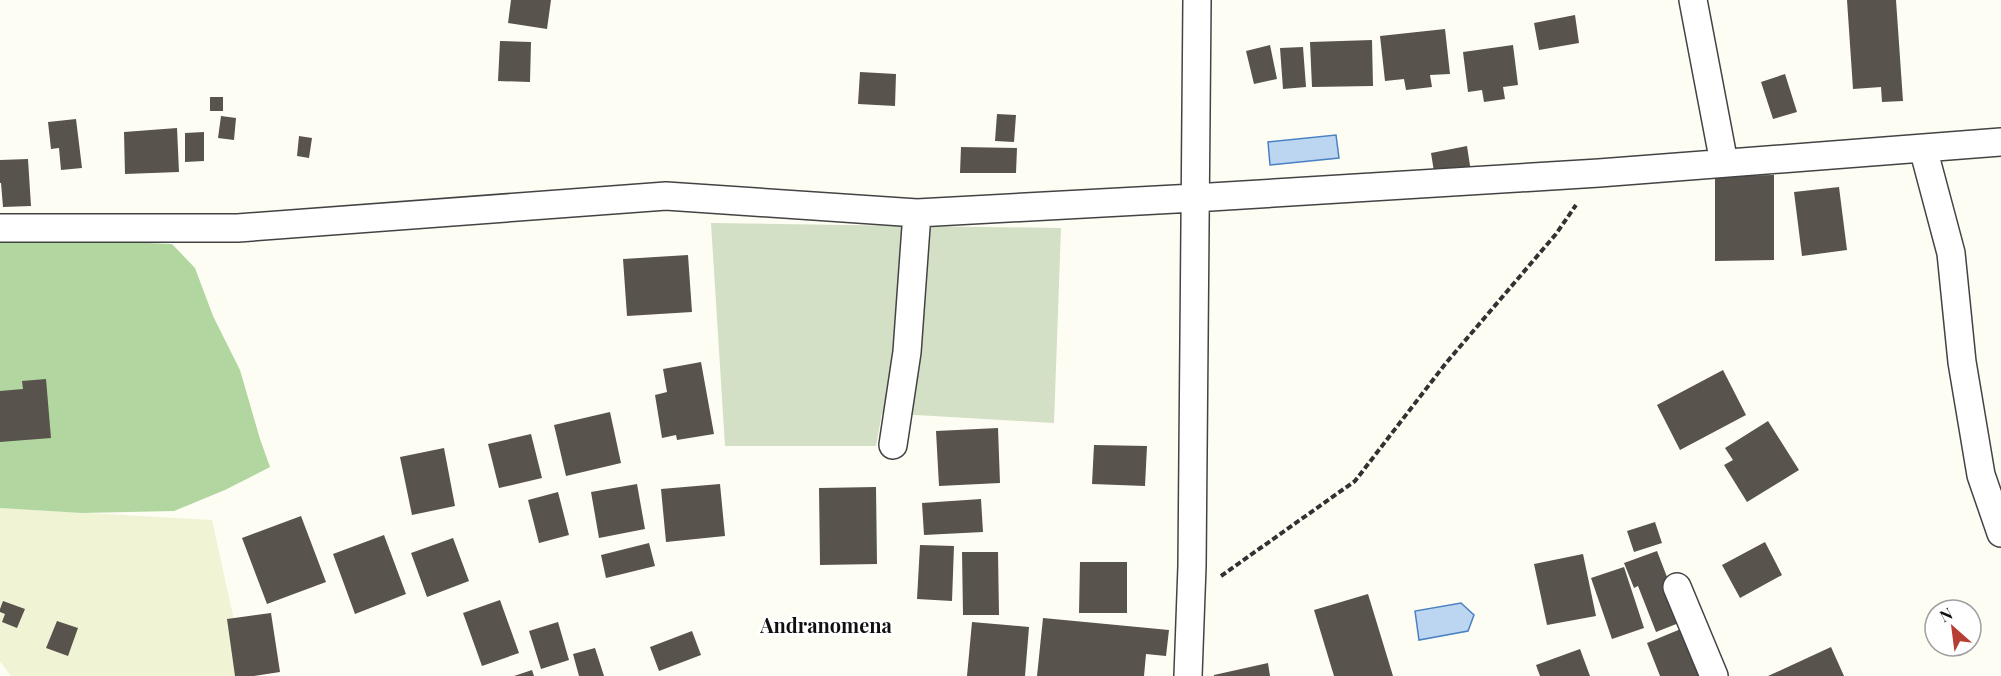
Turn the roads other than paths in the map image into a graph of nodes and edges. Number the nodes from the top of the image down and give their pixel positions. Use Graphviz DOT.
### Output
graph roads {
  1 [pos="1197,0"];
  2 [pos="1693,0"];
  3 [pos="2001,142"];
  4 [pos="1923,148"];
  5 [pos="1724,163"];
  6 [pos="1194,198"];
  7 [pos="917,213"];
  8 [pos="0,228"];
  9 [pos="893,445"];
  10 [pos="2001,532"];
  11 [pos="1677,587"];
  12 [pos="1188,676"];
  13 [pos="1714,676"];
  1 -- 6 [label="street"];
  2 -- 5 [label="street"];
  3 -- 4 [label="street"];
  4 -- 5 [label="street"];
  4 -- 10 [label="street"];
  5 -- 6 [label="street"];
  6 -- 7 [label="street"];
  6 -- 12 [label="street"];
  7 -- 8 [label="street"];
  7 -- 9 [label="street"];
  11 -- 13 [label="street"];
}
